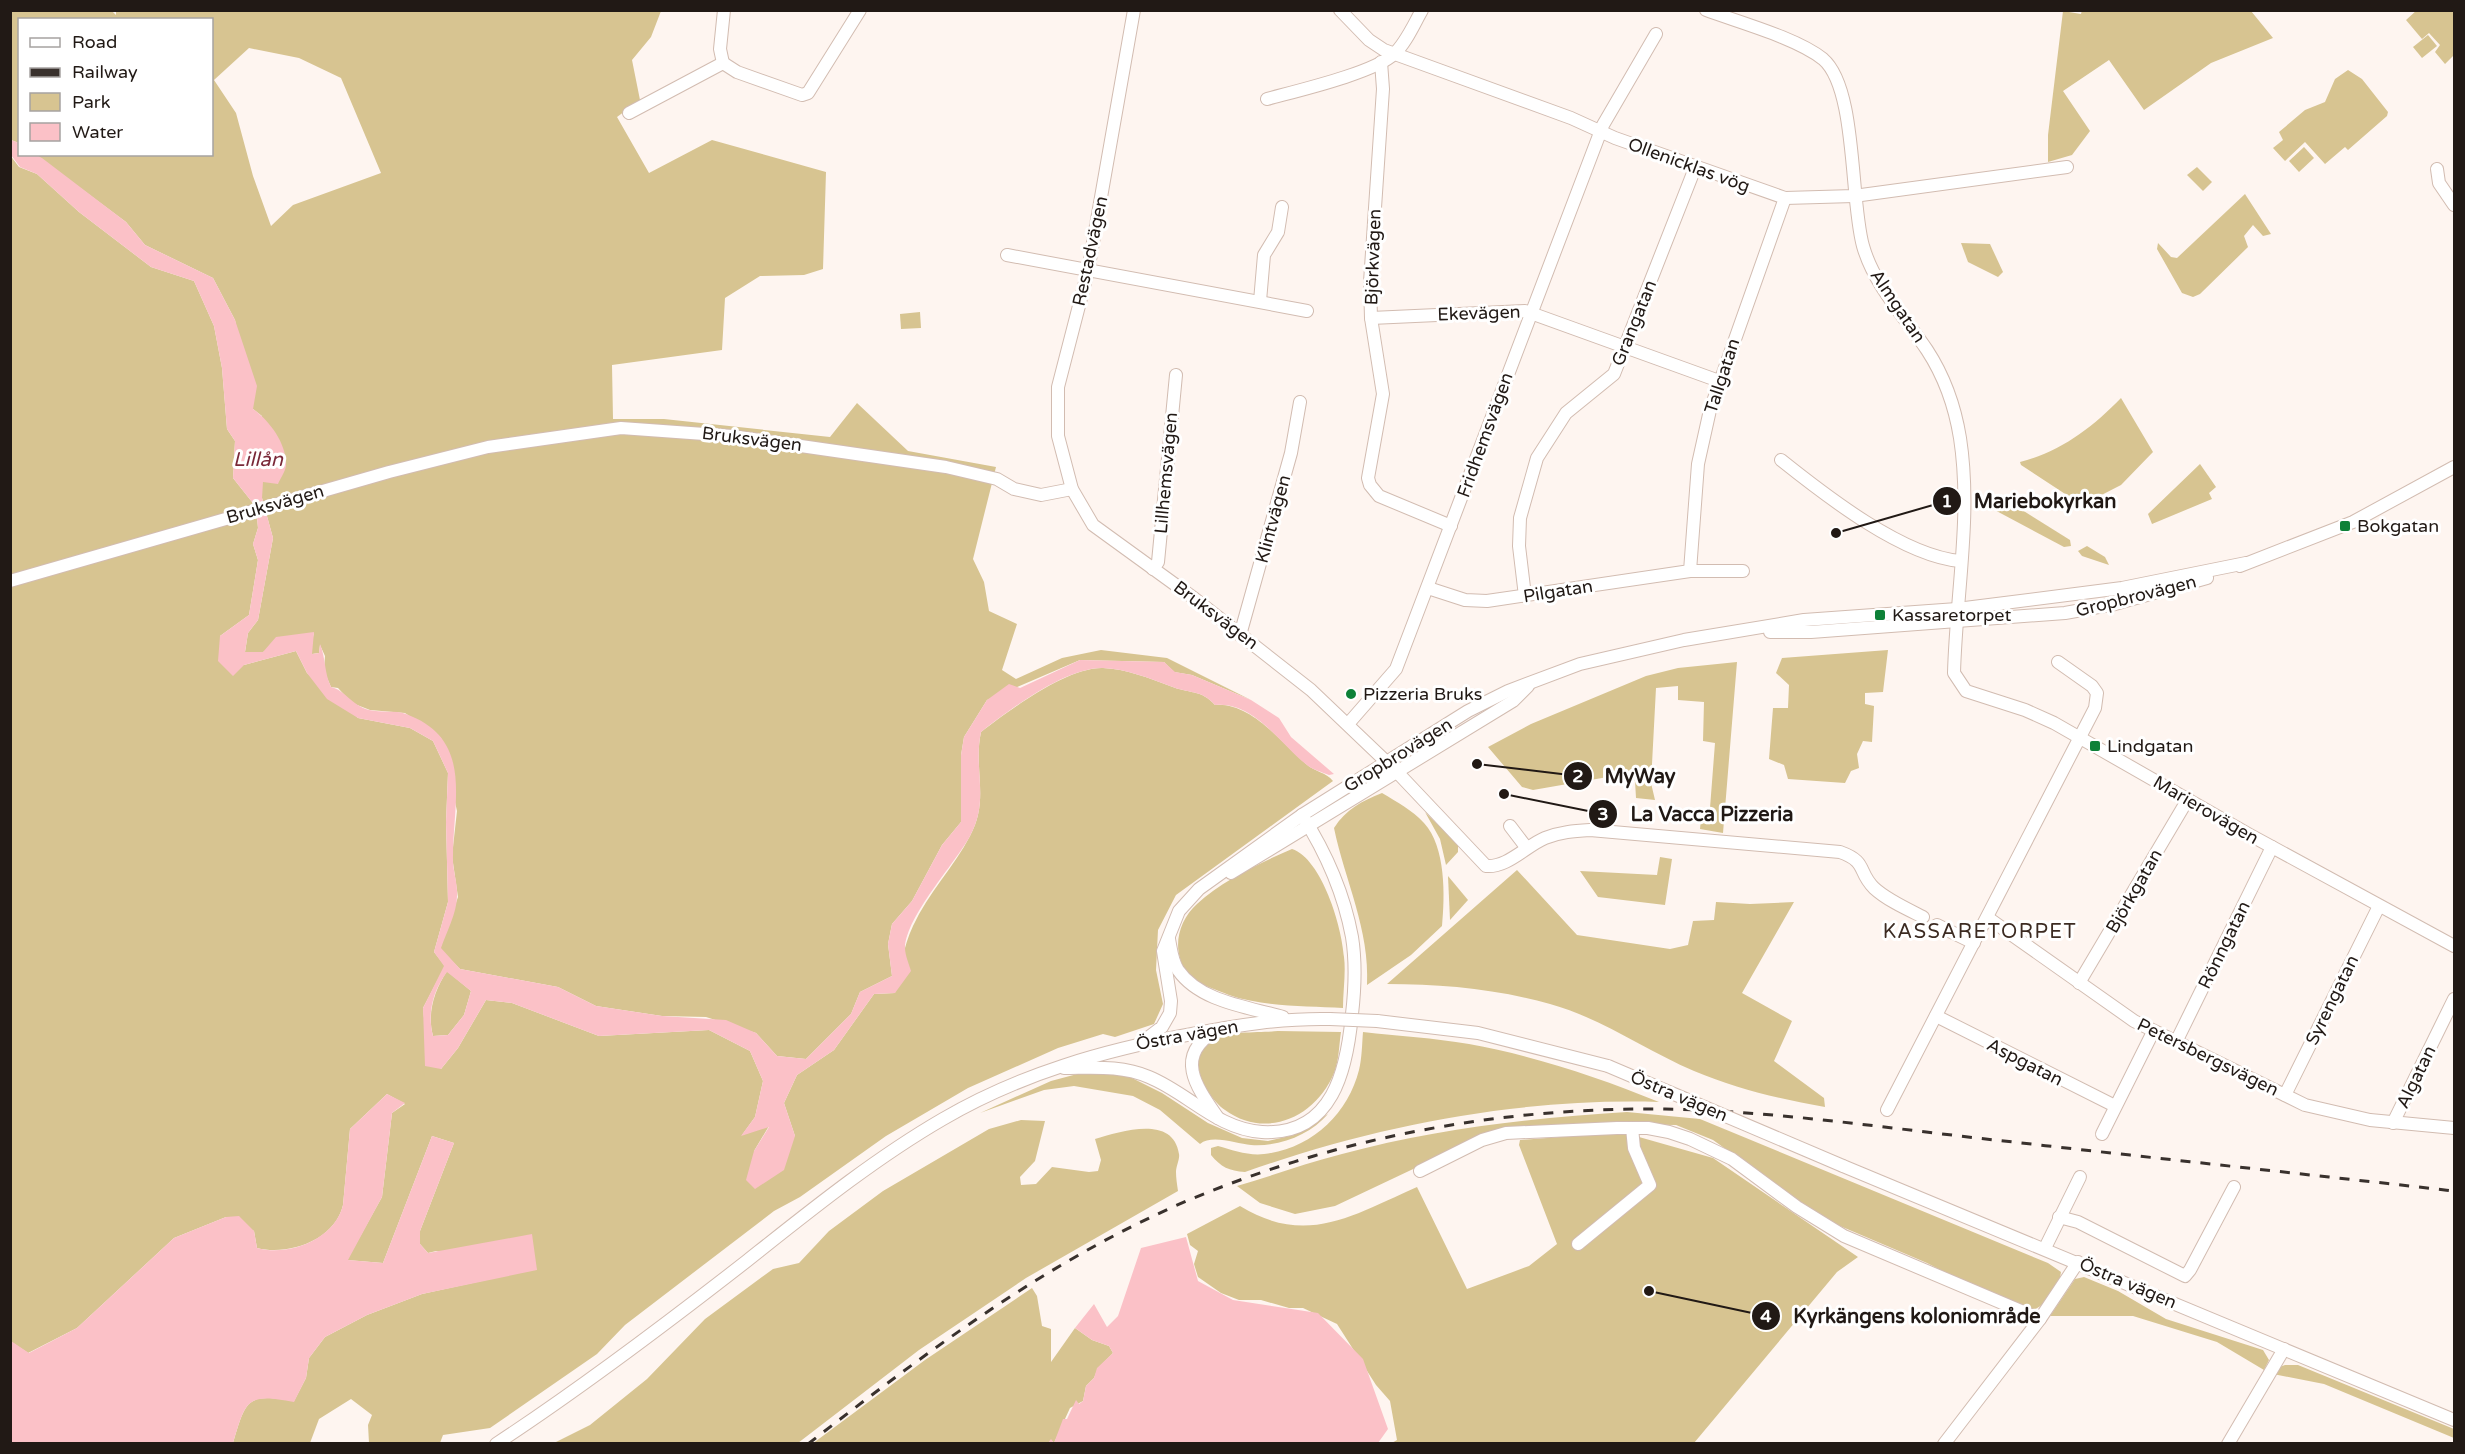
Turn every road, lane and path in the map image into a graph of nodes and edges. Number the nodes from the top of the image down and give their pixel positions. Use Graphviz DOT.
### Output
graph roads {
  1 [pos="724,10"];
  2 [pos="860,10"];
  3 [pos="1134,10"];
  4 [pos="1340,10"];
  5 [pos="1422,10"];
  6 [pos="1706,10"];
  7 [pos="1656,34"];
  8 [pos="1395,54"];
  9 [pos="1381,62"];
  10 [pos="723,63"];
  11 [pos="1267,99"];
  12 [pos="629,113"];
  13 [pos="1602,133"];
  14 [pos="2067,167"];
  15 [pos="1695,168"];
  16 [pos="2437,169"];
  17 [pos="1854,196"];
  18 [pos="1785,198"];
  19 [pos="2454,205"];
  20 [pos="1282,207"];
  21 [pos="1007,255"];
  22 [pos="1088,271"];
  23 [pos="1260,301"];
  24 [pos="1306,311"];
  25 [pos="1530,312"];
  26 [pos="1371,318"];
  27 [pos="1625,346"];
  28 [pos="1176,375"];
  29 [pos="1719,381"];
  30 [pos="1300,402"];
  31 [pos="1782,460"];
  32 [pos="2454,465"];
  33 [pos="1072,489"];
  34 [pos="1451,526"];
  35 [pos="1960,561"];
  36 [pos="2246,563"];
  37 [pos="1691,566"];
  38 [pos="1154,569"];
  39 [pos="1743,571"];
  40 [pos="10,581"];
  41 [pos="1428,588"];
  42 [pos="1525,596"];
  43 [pos="1956,615"];
  44 [pos="1240,635"];
  45 [pos="2058,662"];
  46 [pos="1528,685"];
  47 [pos="1348,724"];
  48 [pos="2080,738"];
  49 [pos="1387,763"];
  50 [pos="1397,772"];
  51 [pos="2188,799"];
  52 [pos="1302,815"];
  53 [pos="1510,826"];
  54 [pos="1310,827"];
  55 [pos="1526,847"];
  56 [pos="2272,847"];
  57 [pos="1199,890"];
  58 [pos="2379,906"];
  59 [pos="1923,917"];
  60 [pos="1988,918"];
  61 [pos="1937,925"];
  62 [pos="1168,936"];
  63 [pos="1974,943"];
  64 [pos="2454,946"];
  65 [pos="2079,983"];
  66 [pos="2454,999"];
  67 [pos="1936,1016"];
  68 [pos="1287,1018"];
  69 [pos="1220,1029"];
  70 [pos="2153,1032"];
  71 [pos="2176,1042"];
  72 [pos="1141,1043"];
  73 [pos="1053,1068"];
  74 [pos="2285,1095"];
  75 [pos="2115,1106"];
  76 [pos="1887,1110"];
  77 [pos="1219,1119"];
  78 [pos="2393,1123"];
  79 [pos="1632,1128"];
  80 [pos="2454,1128"];
  81 [pos="2102,1134"];
  82 [pos="1420,1171"];
  83 [pos="2080,1176"];
  84 [pos="2234,1187"];
  85 [pos="2059,1217"];
  86 [pos="1581,1242"];
  87 [pos="2045,1248"];
  88 [pos="2078,1262"];
  89 [pos="2040,1319"];
  90 [pos="2284,1348"];
  91 [pos="2454,1420"];
  92 [pos="496,1443"];
  93 [pos="1944,1443"];
  94 [pos="2228,1443"];
  1 -- 10 [label="street"];
  2 -- 10 [label="street"];
  3 -- 22 [label="street, Restadvägen"];
  4 -- 8 [label="street, Ollenicklas vög"];
  5 -- 8 [label="street"];
  6 -- 17 [label="street, Almgatan"];
  7 -- 13 [label="street, Fridhemsvägen"];
  8 -- 9 [label="street"];
  8 -- 13 [label="street, Ollenicklas vög"];
  9 -- 11 [label="street"];
  9 -- 26 [label="street, Björkvägen"];
  10 -- 12 [label="street"];
  13 -- 15 [label="street, Ollenicklas vög"];
  13 -- 25 [label="street, Fridhemsvägen"];
  14 -- 17 [label="street, Ollenicklas vög"];
  15 -- 18 [label="street, Ollenicklas vög"];
  15 -- 27 [label="street, Grangatan"];
  16 -- 19 [label="street"];
  17 -- 18 [label="street, Ollenicklas vög"];
  17 -- 35 [label="street, Almgatan"];
  18 -- 29 [label="street, Tallgatan"];
  20 -- 23 [label="street"];
  21 -- 22 [label="street"];
  22 -- 23 [label="street"];
  22 -- 33 [label="street, Restadvägen"];
  23 -- 24 [label="street"];
  25 -- 26 [label="street, Ekevägen"];
  25 -- 27 [label="street, Ekevägen"];
  25 -- 34 [label="street, Fridhemsvägen"];
  26 -- 34 [label="street, Björkvägen"];
  27 -- 29 [label="street, Ekevägen"];
  27 -- 42 [label="street, Grangatan"];
  28 -- 38 [label="street, Lillhemsvägen"];
  29 -- 37 [label="street, Tallgatan"];
  30 -- 44 [label="street, Klintvägen"];
  31 -- 35 [label="street"];
  32 -- 36 [label="street, Gropbrovägen"];
  33 -- 38 [label="street, Bruksvägen"];
  33 -- 40 [label="street, Bruksvägen"];
  34 -- 41 [label="street, Fridhemsvägen"];
  35 -- 43 [label="street, Almgatan"];
  36 -- 43 [label="street, Gropbrovägen"];
  36 -- 43 [label="street, Gropbrovägen"];
  37 -- 39 [label="street, Pilgatan"];
  37 -- 42 [label="street, Pilgatan"];
  38 -- 44 [label="street, Bruksvägen"];
  41 -- 42 [label="street, Pilgatan"];
  41 -- 47 [label="street, Fridhemsvägen"];
  43 -- 46 [label="street, Gropbrovägen"];
  43 -- 48 [label="street, Marierovägen"];
  44 -- 47 [label="street, Bruksvägen"];
  45 -- 48 [label="street"];
  46 -- 49 [label="street, Gropbrovägen"];
  46 -- 50 [label="street, Gropbrovägen"];
  47 -- 49 [label="street, Bruksvägen"];
  48 -- 51 [label="street, Marierovägen"];
  48 -- 60 [label="street"];
  49 -- 50 [label="street, Bruksvägen"];
  49 -- 52 [label="street, Gropbrovägen"];
  50 -- 54 [label="street, Gropbrovägen"];
  50 -- 55 [label="street, Bruksvägen"];
  51 -- 56 [label="street, Marierovägen"];
  51 -- 65 [label="street, Björkgatan"];
  52 -- 54 [label="street"];
  52 -- 57 [label="street, Gropbrovägen"];
  53 -- 55 [label="street"];
  54 -- 57 [label="street, Gropbrovägen"];
  54 -- 77 [label="street"];
  55 -- 59 [label="street"];
  56 -- 58 [label="street, Marierovägen"];
  56 -- 71 [label="street, Rönngatan"];
  57 -- 62 [label="street"];
  58 -- 64 [label="street, Marierovägen"];
  58 -- 74 [label="street, Syrengatan"];
  60 -- 63 [label="street"];
  60 -- 65 [label="street, Petersbergsvägen"];
  61 -- 63 [label="street"];
  62 -- 68 [label="street"];
  62 -- 72 [label="street"];
  63 -- 67 [label="street"];
  65 -- 70 [label="street, Petersbergsvägen"];
  66 -- 78 [label="street, Algatan"];
  67 -- 75 [label="street, Aspgatan"];
  67 -- 76 [label="street"];
  68 -- 69 [label="street, Östra vägen"];
  68 -- 87 [label="street, Östra vägen, bridge"];
  69 -- 72 [label="street, Östra vägen"];
  69 -- 77 [label="street"];
  70 -- 71 [label="street, Petersbergsvägen"];
  70 -- 75 [label="street"];
  71 -- 74 [label="street, Petersbergsvägen"];
  72 -- 73 [label="street, Östra vägen"];
  73 -- 77 [label="street"];
  73 -- 92 [label="street, Östra vägen"];
  74 -- 78 [label="street, Petersbergsvägen"];
  75 -- 81 [label="street"];
  78 -- 80 [label="street, Petersbergsvägen"];
  79 -- 82 [label="street"];
  79 -- 86 [label="street"];
  79 -- 89 [label="street"];
  83 -- 85 [label="street"];
  84 -- 85 [label="street"];
  85 -- 87 [label="street"];
  87 -- 88 [label="street, Östra vägen"];
  88 -- 89 [label="street"];
  88 -- 90 [label="street, Östra vägen"];
  89 -- 93 [label="street"];
  90 -- 91 [label="street, Östra vägen"];
  90 -- 94 [label="street"];
}
